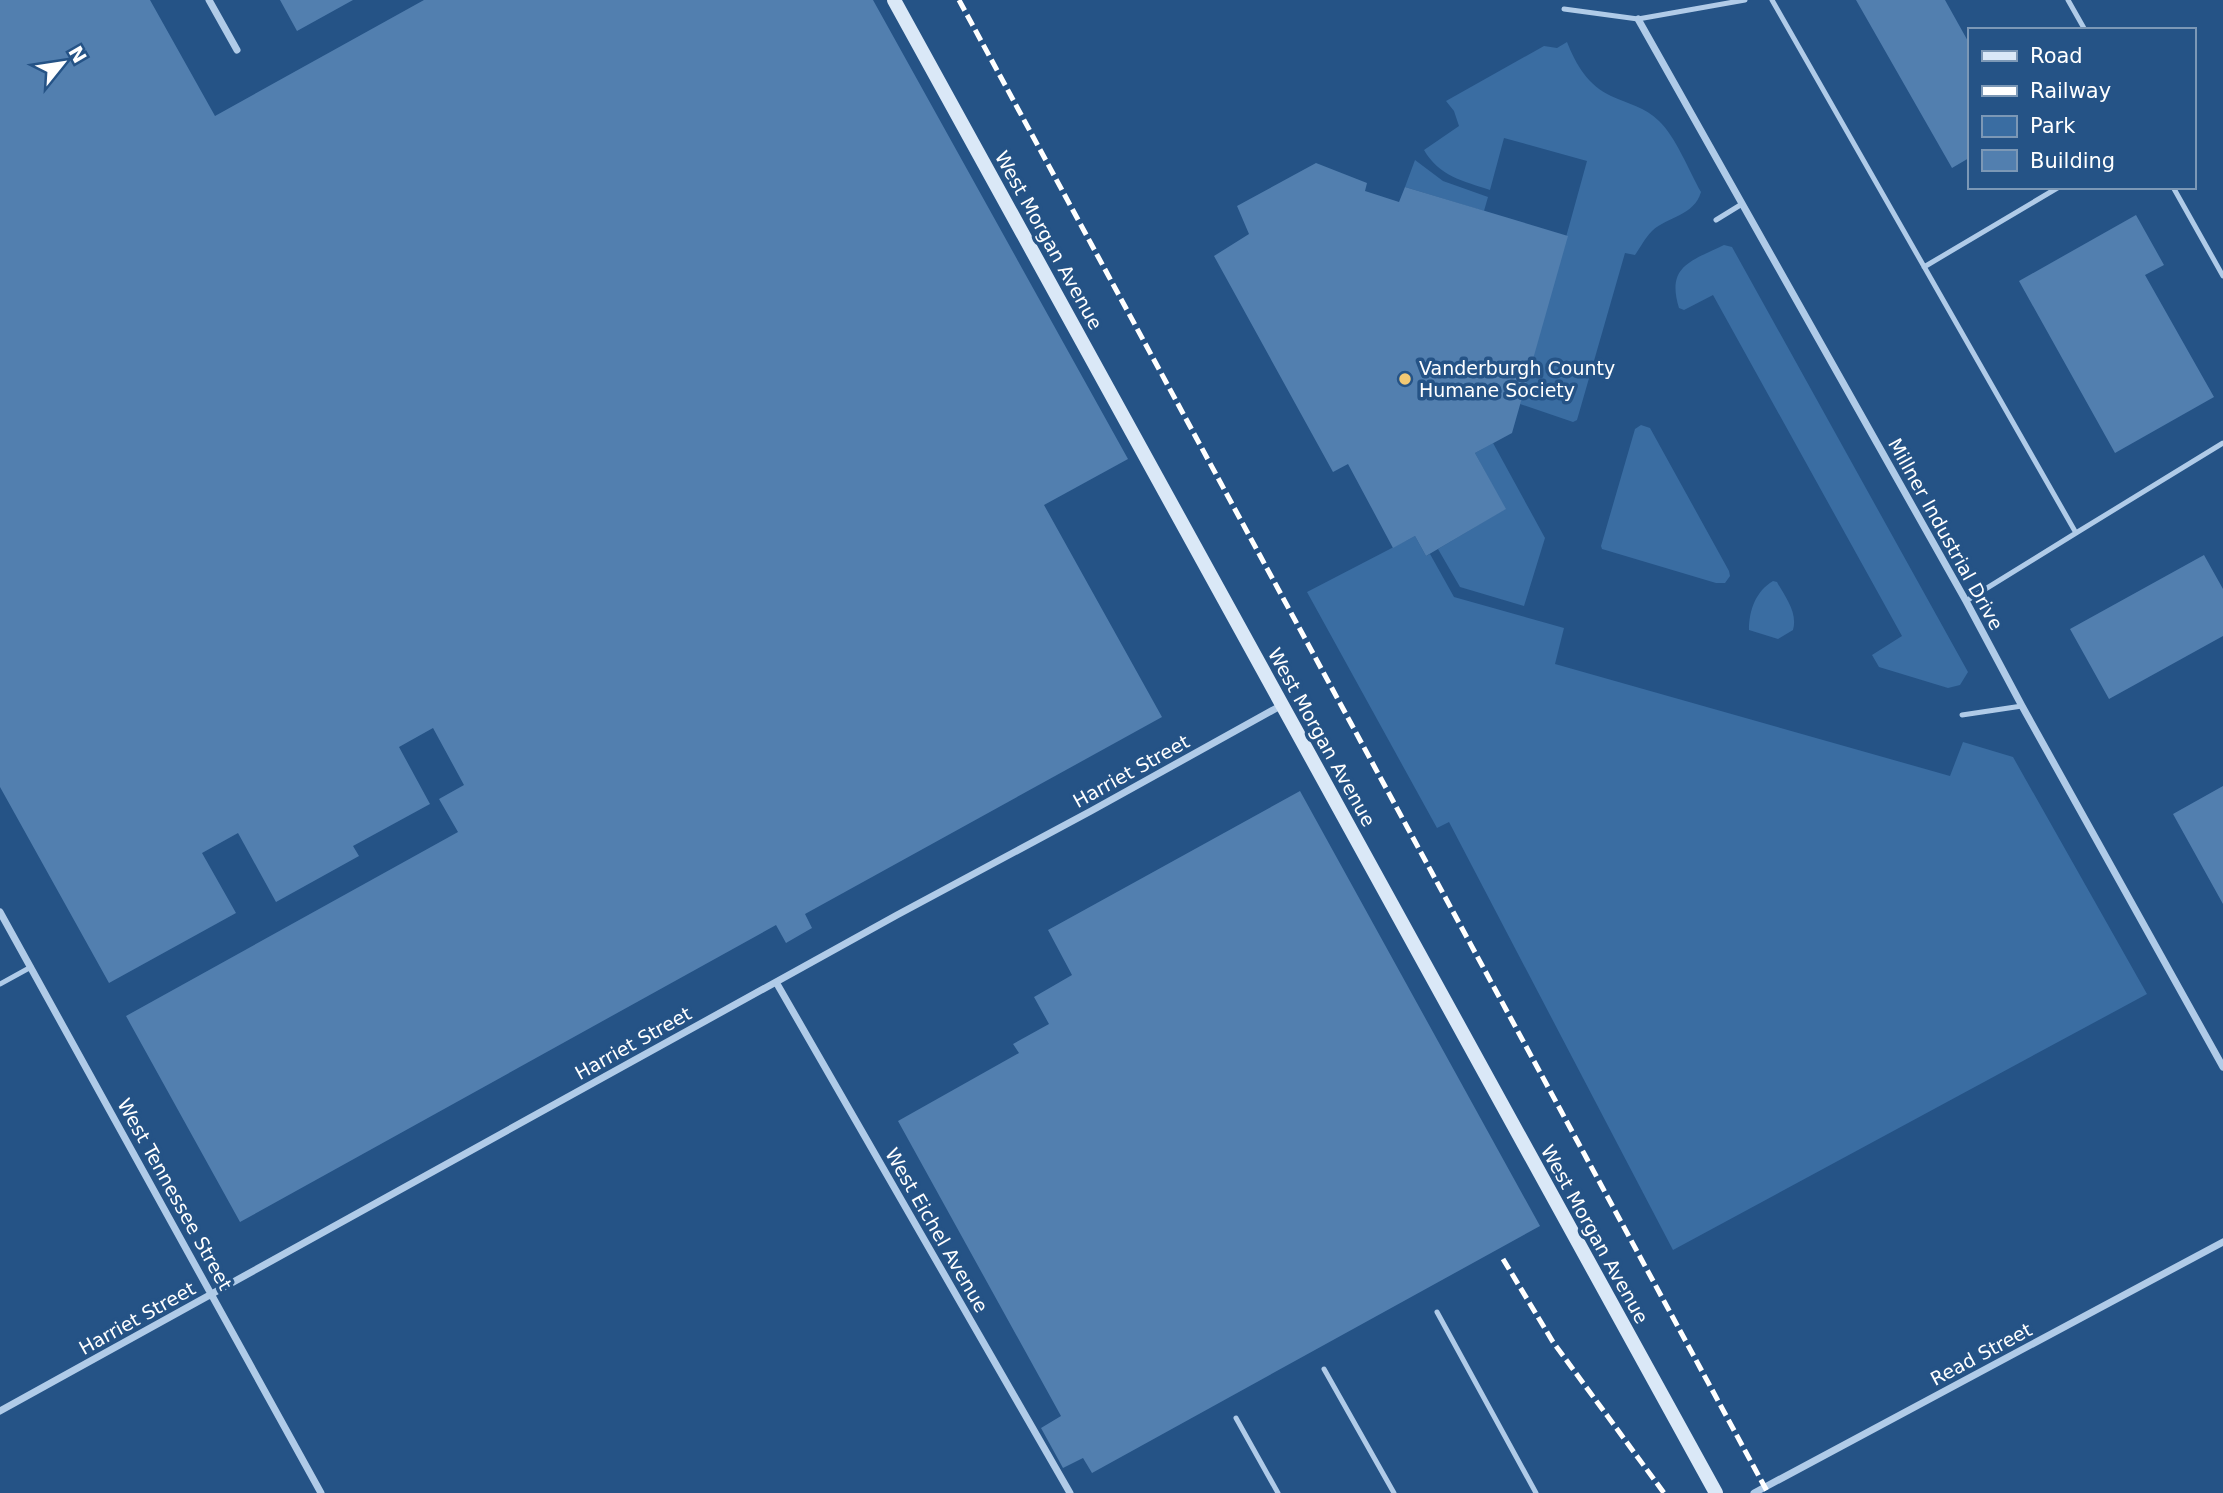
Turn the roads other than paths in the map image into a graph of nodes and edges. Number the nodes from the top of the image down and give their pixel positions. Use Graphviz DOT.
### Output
graph roads {
  1 [pos="209,0"];
  2 [pos="894,0"];
  3 [pos="1745,0"];
  4 [pos="1772,0"];
  5 [pos="2068,0"];
  6 [pos="1564,9"];
  7 [pos="1638,19"];
  8 [pos="2084,28"];
  9 [pos="237,51"];
  10 [pos="2056,189"];
  11 [pos="2174,189"];
  12 [pos="1742,204"];
  13 [pos="1716,220"];
  14 [pos="1924,267"];
  15 [pos="2223,276"];
  16 [pos="2223,443"];
  17 [pos="2076,533"];
  18 [pos="1966,601"];
  19 [pos="1282,705"];
  20 [pos="2022,706"];
  21 [pos="1962,715"];
  22 [pos="0,912"];
  23 [pos="30,967"];
  24 [pos="776,982"];
  25 [pos="0,984"];
  26 [pos="2223,1066"];
  27 [pos="2223,1242"];
  28 [pos="213,1294"];
  29 [pos="1437,1312"];
  30 [pos="1324,1368"];
  31 [pos="0,1411"];
  32 [pos="1236,1418"];
  33 [pos="321,1493"];
  34 [pos="1070,1493"];
  35 [pos="1278,1493"];
  36 [pos="1394,1493"];
  37 [pos="1536,1493"];
  38 [pos="1716,1493"];
  39 [pos="1754,1493"];
  1 -- 9 [label="street"];
  2 -- 19 [label="street, West Morgan Avenue"];
  3 -- 7 [label="lane"];
  4 -- 14 [label="lane"];
  5 -- 8 [label="lane"];
  6 -- 7 [label="lane"];
  7 -- 12 [label="street, Millner Industrial Drive"];
  10 -- 14 [label="lane"];
  11 -- 15 [label="lane"];
  12 -- 13 [label="lane"];
  12 -- 18 [label="street, Millner Industrial Drive"];
  14 -- 17 [label="lane"];
  16 -- 17 [label="lane"];
  17 -- 18 [label="lane"];
  18 -- 20 [label="street, Millner Industrial Drive"];
  19 -- 24 [label="street, Harriet Street"];
  19 -- 38 [label="street, West Morgan Avenue"];
  20 -- 21 [label="lane"];
  20 -- 26 [label="street, Millner Industrial Drive"];
  22 -- 23 [label="street, West Tennessee Street"];
  23 -- 25 [label="lane"];
  23 -- 28 [label="street, West Tennessee Street"];
  24 -- 28 [label="street, Harriet Street"];
  24 -- 34 [label="street, West Eichel Avenue"];
  27 -- 39 [label="street, Read Street"];
  28 -- 31 [label="street, Harriet Street"];
  28 -- 33 [label="street, West Tennessee Street"];
  29 -- 37 [label="lane"];
  30 -- 36 [label="lane"];
  32 -- 35 [label="lane"];
}
